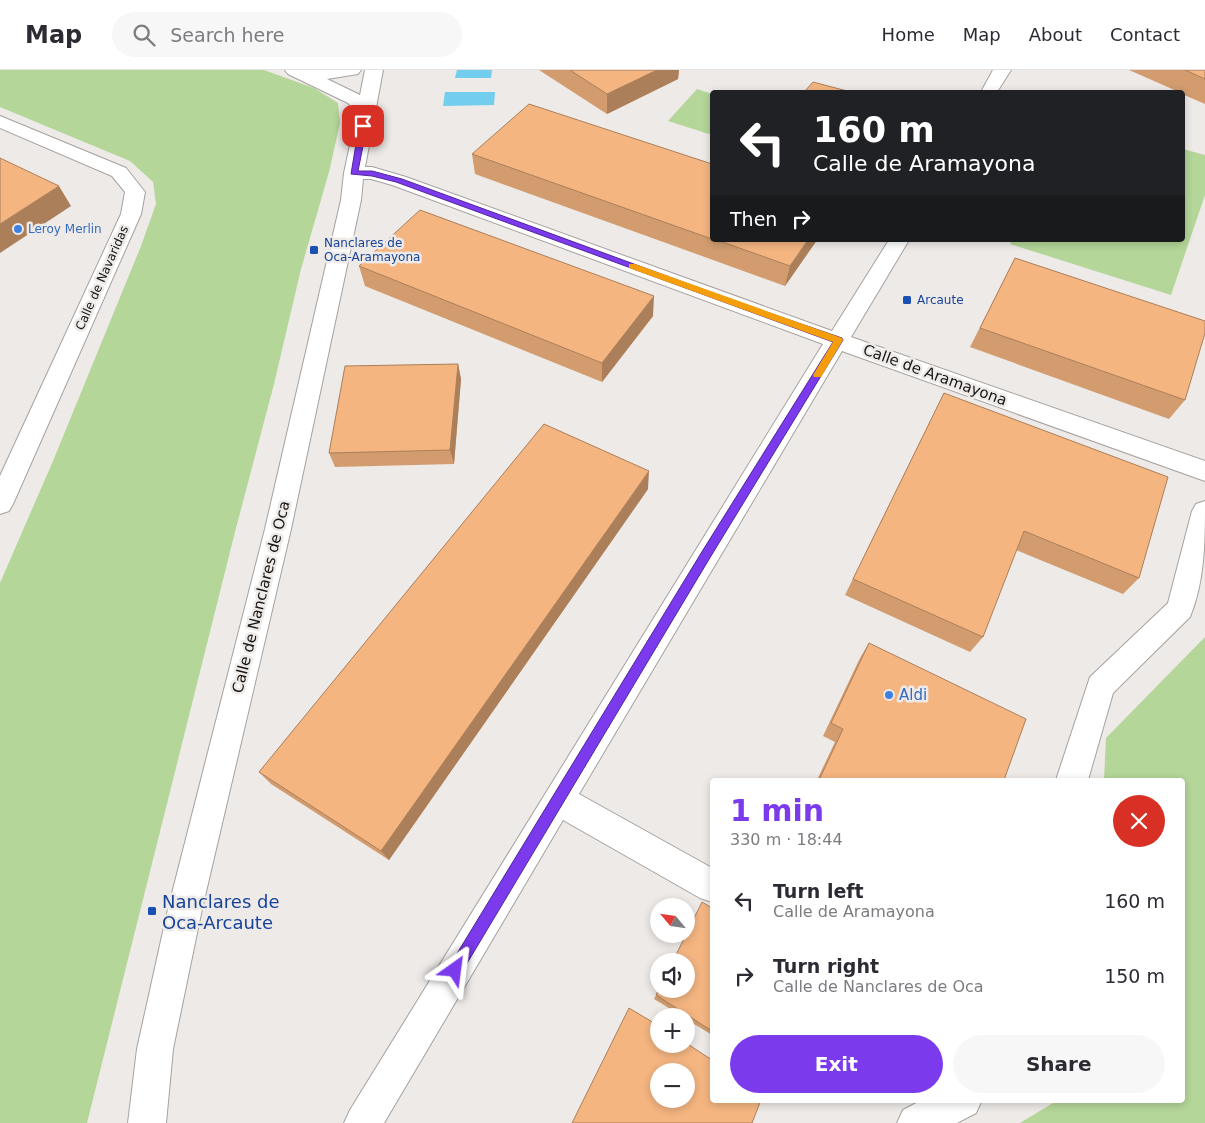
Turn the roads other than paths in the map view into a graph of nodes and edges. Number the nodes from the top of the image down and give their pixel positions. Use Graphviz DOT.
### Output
graph roads {
  1 [pos="352,70"];
  2 [pos="374,70"];
  3 [pos="1002,70"];
  4 [pos="298,71"];
  5 [pos="990,90"];
  6 [pos="366,111"];
  7 [pos="0,121"];
  8 [pos="354,173"];
  9 [pos="898,242"];
  10 [pos="838,340"];
  11 [pos="1205,471"];
  12 [pos="0,504"];
  13 [pos="1205,511"];
  14 [pos="1073,778"];
  15 [pos="558,800"];
  16 [pos="710,885"];
  17 [pos="957,1103"];
  18 [pos="147,1123"];
  19 [pos="363,1123"];
  20 [pos="916,1123"];
  1 -- 4 [label="street"];
  2 -- 6 [label="street, Calle de Nanclares de Oca"];
  3 -- 5 [label="street"];
  4 -- 6 [label="street"];
  6 -- 8 [label="street, Calle de Nanclares de Oca"];
  7 -- 12 [label="street, Calle de Navaridas"];
  8 -- 10 [label="street, Calle de Aramayona"];
  8 -- 18 [label="street, Calle de Nanclares de Oca"];
  9 -- 10 [label="street"];
  10 -- 11 [label="street, Calle de Aramayona"];
  10 -- 15 [label="street"];
  13 -- 14 [label="street"];
  15 -- 16 [label="street"];
  15 -- 19 [label="street"];
  17 -- 20 [label="street"];
}
